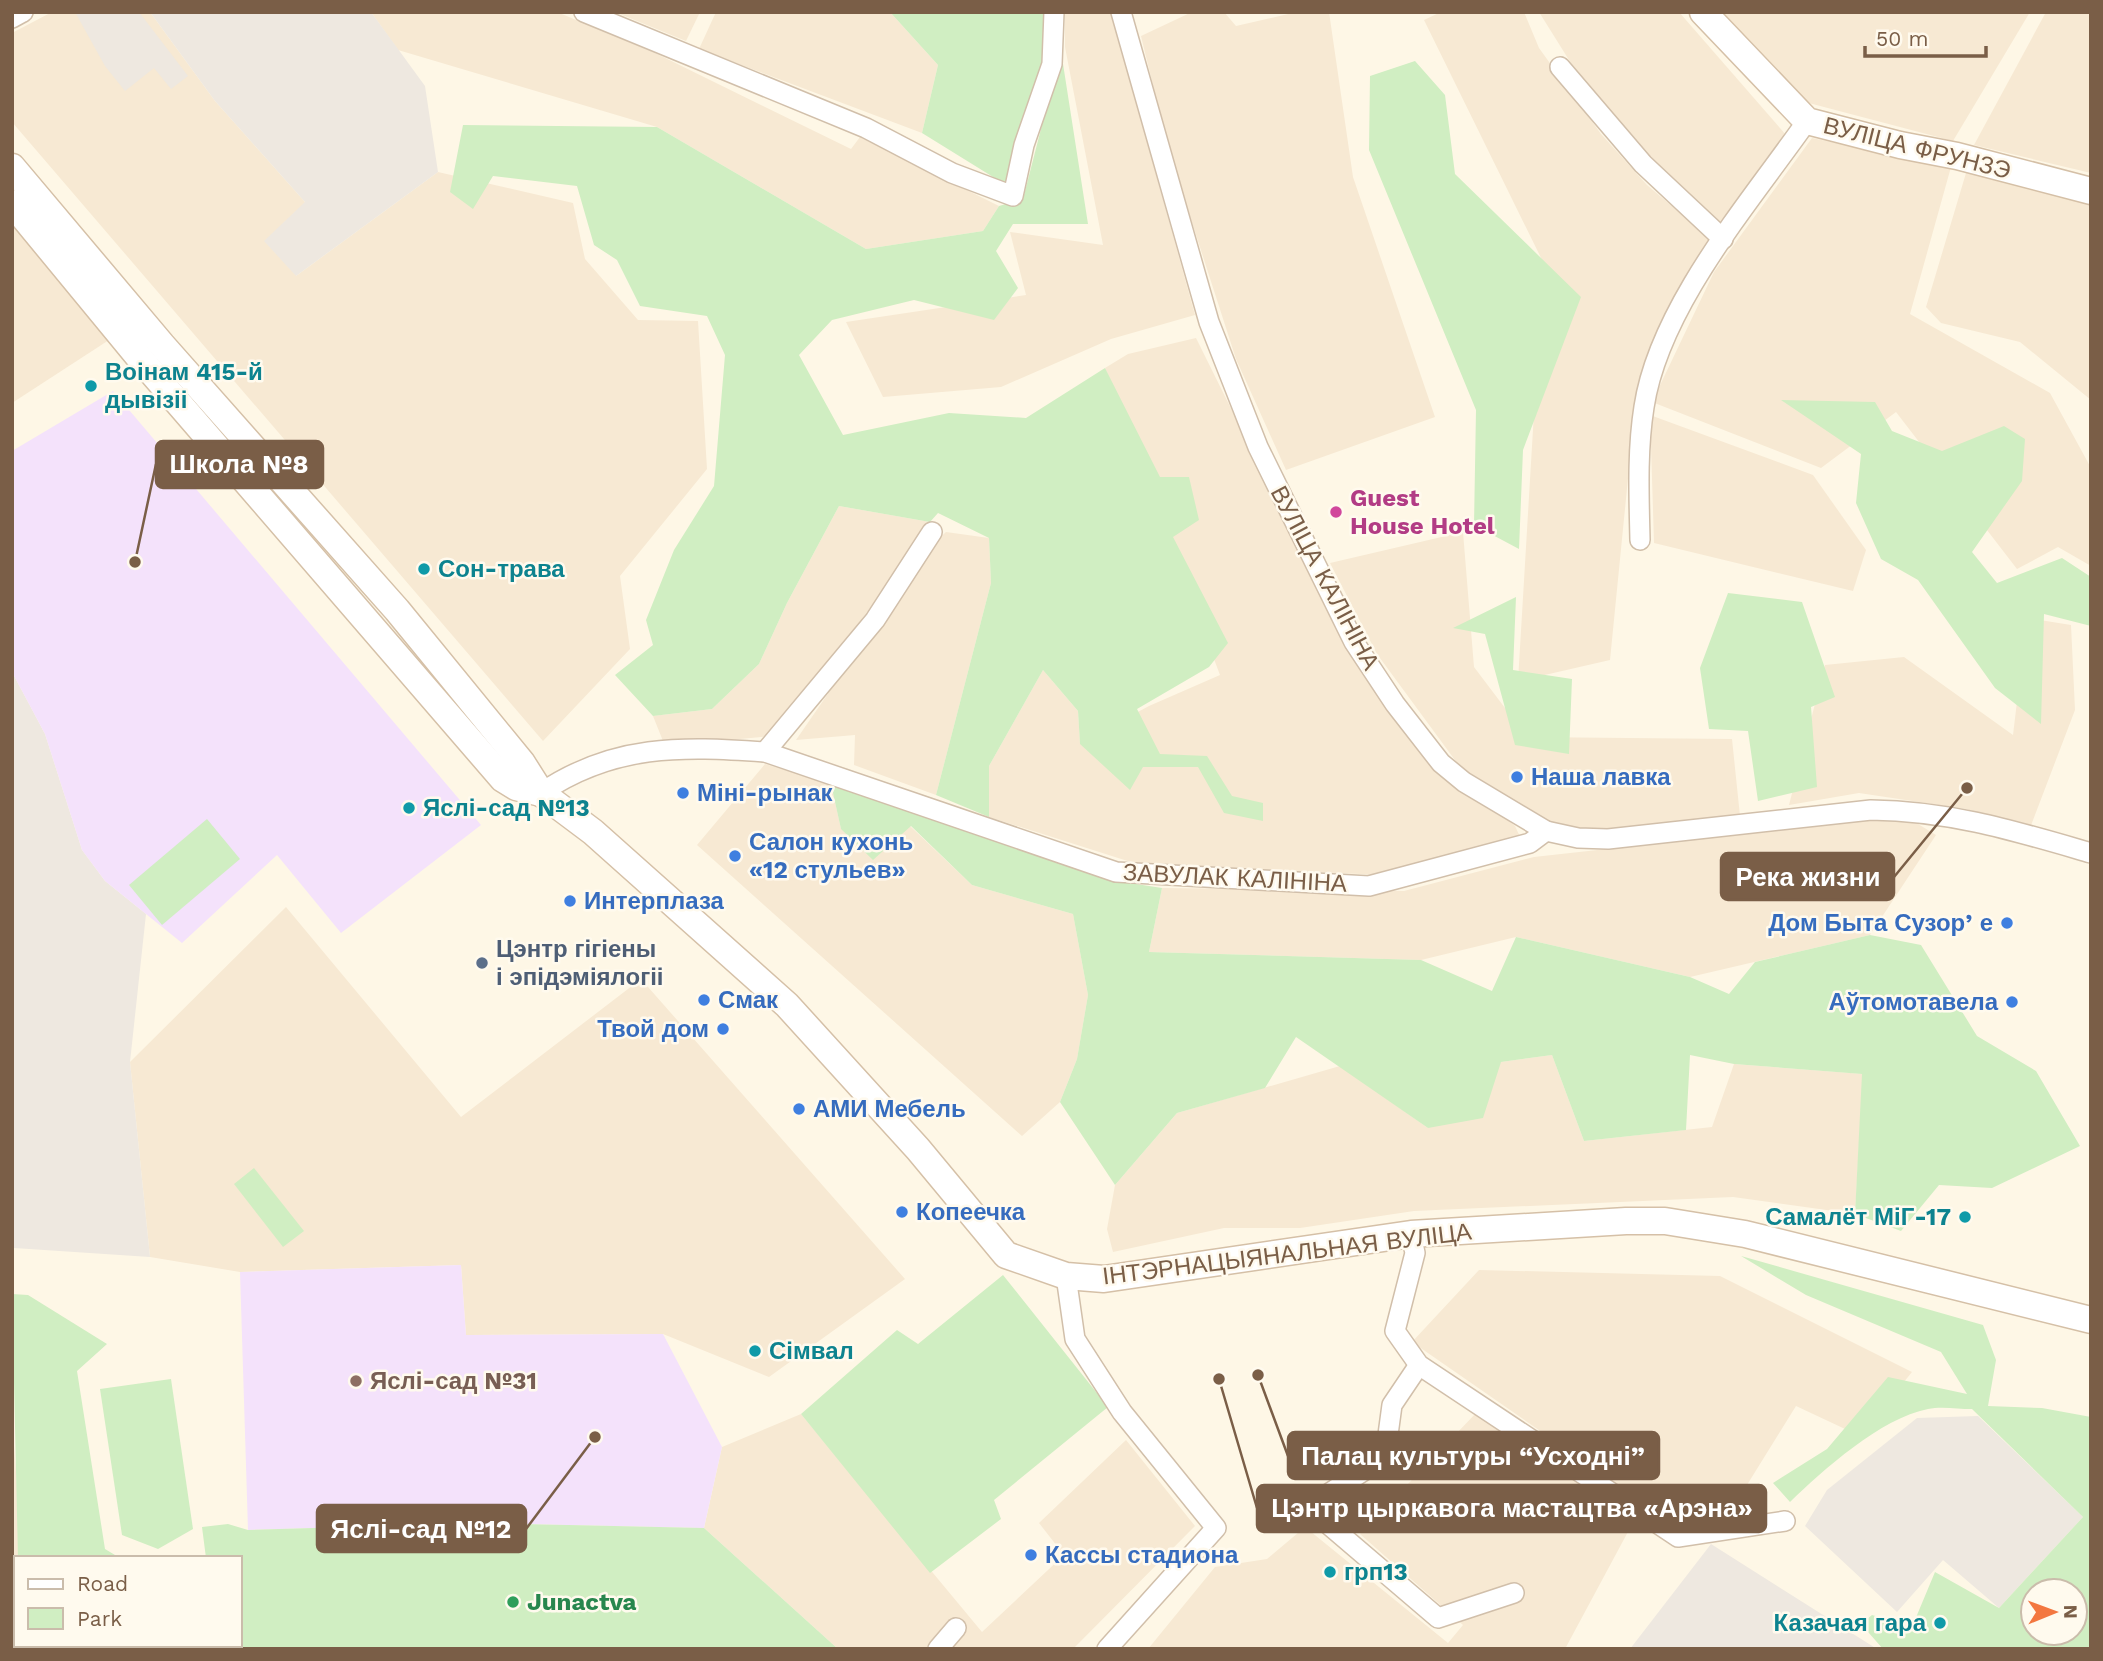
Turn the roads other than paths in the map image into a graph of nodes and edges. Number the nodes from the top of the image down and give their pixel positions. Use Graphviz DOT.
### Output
graph roads {
  1 [pos="23,12"];
  2 [pos="584,12"];
  3 [pos="1054,12"];
  4 [pos="1121,12"];
  5 [pos="1703,12"];
  6 [pos="12,18"];
  7 [pos="1560,67"];
  8 [pos="1807,121"];
  9 [pos="12,167"];
  10 [pos="2091,191"];
  11 [pos="12,204"];
  12 [pos="1723,239"];
  13 [pos="153,354"];
  14 [pos="932,532"];
  15 [pos="1640,540"];
  16 [pos="765,752"];
  17 [pos="541,793"];
  18 [pos="1546,831"];
  19 [pos="2091,853"];
  20 [pos="1411,1234"];
  21 [pos="1066,1276"];
  22 [pos="2091,1320"];
  23 [pos="1419,1365"];
  24 [pos="1785,1521"];
  25 [pos="1514,1593"];
  26 [pos="956,1628"];
  27 [pos="938,1649"];
  28 [pos="1107,1649"];
  1 -- 6 [label="street"];
  2 -- 3 [label="street"];
  4 -- 18 [label="street, ВУЛІЦА КАЛІНІНА"];
  5 -- 8 [label="main road, ВУЛІЦА ФРУНЗЭ"];
  7 -- 12 [label="street"];
  8 -- 10 [label="main road, ВУЛІЦА ФРУНЗЭ"];
  8 -- 12 [label="street"];
  9 -- 13 [label="main road, ІНТЭРНАЦЫЯНАЛЬНАЯ ВУЛІЦА"];
  11 -- 13 [label="main road, ІНТЭРНАЦЫЯНАЛЬНАЯ ВУЛІЦА"];
  12 -- 15 [label="street"];
  13 -- 17 [label="main road, ІНТЭРНАЦЫЯНАЛЬНАЯ ВУЛІЦА"];
  14 -- 16 [label="street"];
  16 -- 17 [label="street, ЗАВУЛАК КАЛІНІНА"];
  16 -- 18 [label="street, ЗАВУЛАК КАЛІНІНА"];
  17 -- 21 [label="main road, ІНТЭРНАЦЫЯНАЛЬНАЯ ВУЛІЦА"];
  18 -- 19 [label="street, ВУЛІЦА КАЛІНІНА"];
  20 -- 21 [label="main road, ІНТЭРНАЦЫЯНАЛЬНАЯ ВУЛІЦА"];
  20 -- 22 [label="main road, ІНТЭРНАЦЫЯНАЛЬНАЯ ВУЛІЦА"];
  20 -- 23 [label="street"];
  21 -- 28 [label="street"];
  23 -- 24 [label="street"];
  23 -- 25 [label="street"];
  26 -- 27 [label="street"];
}
